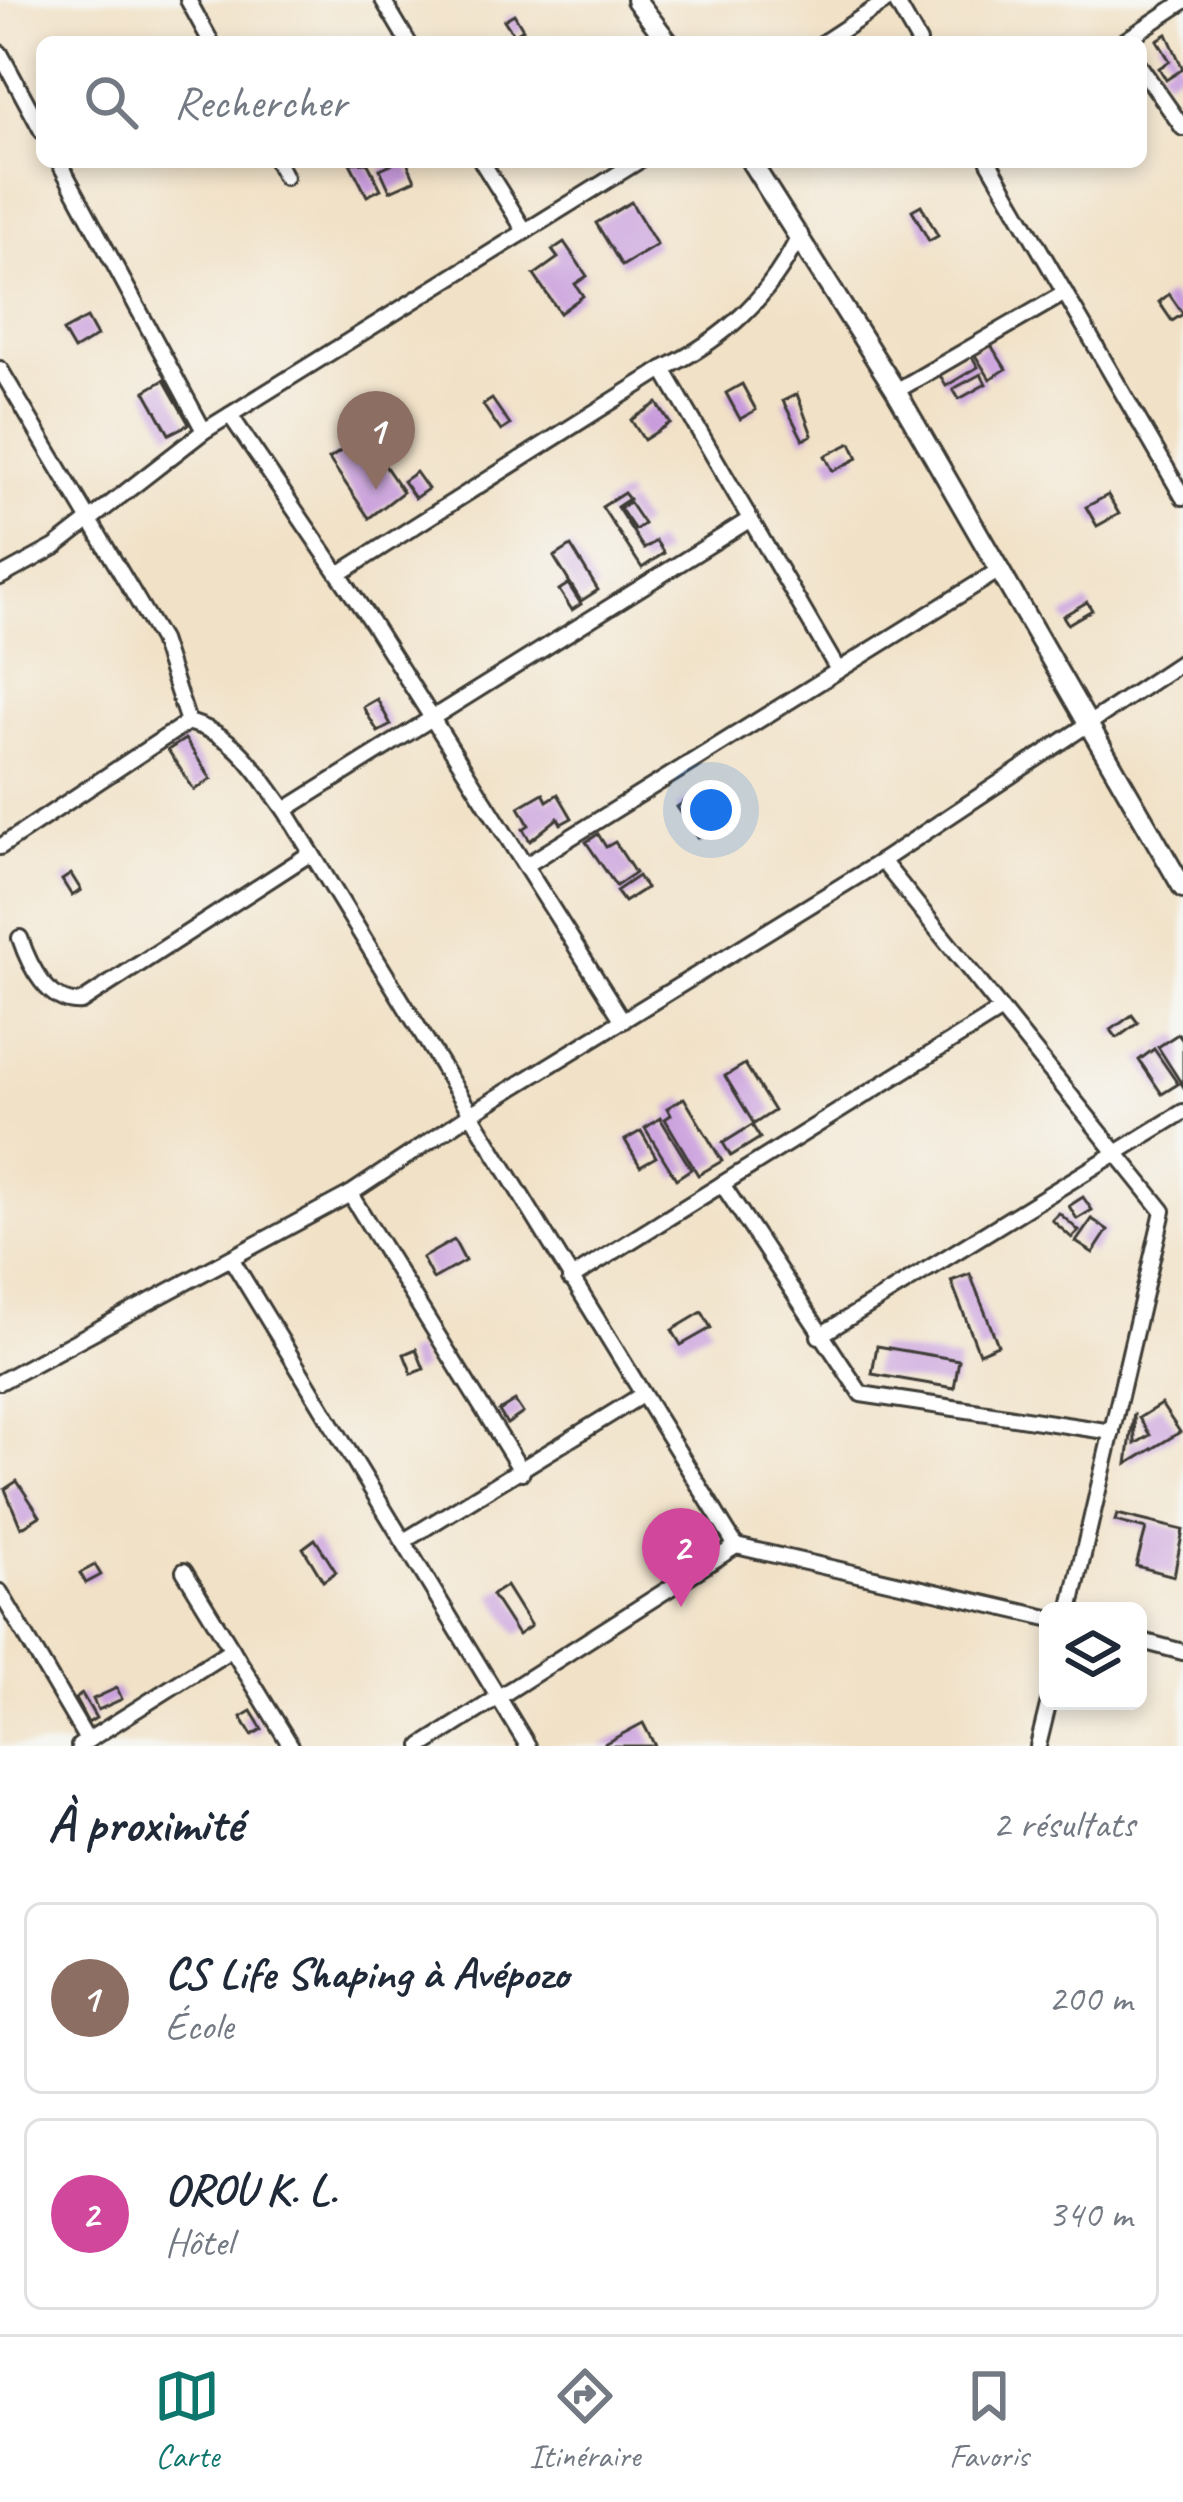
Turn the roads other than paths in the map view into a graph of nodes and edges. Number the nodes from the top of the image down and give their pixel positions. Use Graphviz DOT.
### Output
graph roads {
  1 [pos="188,0"];
  2 [pos="382,0"];
  3 [pos="636,0"];
  4 [pos="891,0"];
  5 [pos="1183,2"];
  6 [pos="209,36"];
  7 [pos="404,36"];
  8 [pos="663,36"];
  9 [pos="834,36"];
  10 [pos="915,36"];
  11 [pos="1132,36"];
  12 [pos="0,53"];
  13 [pos="1147,77"];
  14 [pos="36,119"];
  15 [pos="1183,128"];
  16 [pos="62,168"];
  17 [pos="281,168"];
  18 [pos="486,168"];
  19 [pos="628,168"];
  20 [pos="755,168"];
  21 [pos="992,168"];
  22 [pos="286,177"];
  23 [pos="525,231"];
  24 [pos="800,234"];
  25 [pos="1065,293"];
  26 [pos="0,369"];
  27 [pos="663,369"];
  28 [pos="896,391"];
  29 [pos="230,416"];
  30 [pos="204,431"];
  31 [pos="1183,496"];
  32 [pos="90,518"];
  33 [pos="749,520"];
  34 [pos="1001,569"];
  35 [pos="339,574"];
  36 [pos="0,578"];
  37 [pos="1183,661"];
  38 [pos="838,670"];
  39 [pos="431,717"];
  40 [pos="188,722"];
  41 [pos="1084,723"];
  42 [pos="285,810"];
  43 [pos="0,847"];
  44 [pos="311,853"];
  45 [pos="882,861"];
  46 [pos="527,864"];
  47 [pos="1183,888"];
  48 [pos="20,938"];
  49 [pos="998,1012"];
  50 [pos="623,1021"];
  51 [pos="1183,1112"];
  52 [pos="472,1113"];
  53 [pos="1116,1154"];
  54 [pos="722,1184"];
  55 [pos="350,1194"];
  56 [pos="232,1260"];
  57 [pos="570,1279"];
  58 [pos="819,1336"];
  59 [pos="0,1382"];
  60 [pos="642,1395"];
  61 [pos="1112,1432"];
  62 [pos="522,1472"];
  63 [pos="404,1541"];
  64 [pos="736,1546"];
  65 [pos="184,1570"];
  66 [pos="0,1592"];
  67 [pos="1072,1602"];
  68 [pos="1039,1616"];
  69 [pos="1147,1642"];
  70 [pos="232,1648"];
  71 [pos="1183,1652"];
  72 [pos="500,1699"];
  73 [pos="1046,1710"];
  74 [pos="83,1743"];
  75 [pos="291,1746"];
  76 [pos="422,1746"];
  77 [pos="528,1746"];
  78 [pos="1038,1746"];
  1 -- 6 [label="street"];
  2 -- 7 [label="street"];
  3 -- 8 [label="street"];
  4 -- 9 [label="street"];
  4 -- 10 [label="street"];
  5 -- 11 [label="street"];
  12 -- 14 [label="street"];
  13 -- 15 [label="street"];
  16 -- 30 [label="street"];
  17 -- 22 [label="street"];
  18 -- 23 [label="street"];
  19 -- 23 [label="street"];
  20 -- 24 [label="street"];
  21 -- 25 [label="street"];
  23 -- 29 [label="street"];
  24 -- 27 [label="street"];
  24 -- 28 [label="street"];
  25 -- 28 [label="street"];
  25 -- 31 [label="street"];
  26 -- 32 [label="street"];
  27 -- 33 [label="street"];
  27 -- 35 [label="street"];
  28 -- 34 [label="street"];
  29 -- 30 [label="street"];
  29 -- 35 [label="street"];
  30 -- 32 [label="street"];
  32 -- 36 [label="street"];
  32 -- 40 [label="street"];
  33 -- 38 [label="street"];
  33 -- 39 [label="street"];
  34 -- 38 [label="street"];
  34 -- 41 [label="street"];
  35 -- 39 [label="street"];
  37 -- 41 [label="street"];
  38 -- 46 [label="street"];
  39 -- 42 [label="street"];
  39 -- 46 [label="street"];
  40 -- 42 [label="street"];
  40 -- 43 [label="street"];
  41 -- 45 [label="street"];
  41 -- 47 [label="street"];
  42 -- 44 [label="street"];
  44 -- 48 [label="street"];
  44 -- 52 [label="street"];
  45 -- 49 [label="street"];
  45 -- 50 [label="street"];
  46 -- 50 [label="street"];
  49 -- 53 [label="street"];
  49 -- 54 [label="street"];
  50 -- 52 [label="street"];
  51 -- 53 [label="street"];
  52 -- 55 [label="street"];
  52 -- 57 [label="street"];
  53 -- 58 [label="street"];
  53 -- 61 [label="street"];
  54 -- 57 [label="street"];
  54 -- 58 [label="street"];
  55 -- 56 [label="street"];
  55 -- 62 [label="street"];
  56 -- 59 [label="street"];
  56 -- 63 [label="street"];
  57 -- 60 [label="street"];
  58 -- 61 [label="street"];
  60 -- 62 [label="street"];
  60 -- 64 [label="street"];
  61 -- 67 [label="street"];
  62 -- 63 [label="street"];
  63 -- 72 [label="street"];
  64 -- 68 [label="street"];
  64 -- 72 [label="street"];
  65 -- 70 [label="street"];
  66 -- 74 [label="street"];
  69 -- 71 [label="street"];
  70 -- 74 [label="street"];
  70 -- 75 [label="street"];
  72 -- 76 [label="street"];
  72 -- 77 [label="street"];
  73 -- 78 [label="street"];
}
